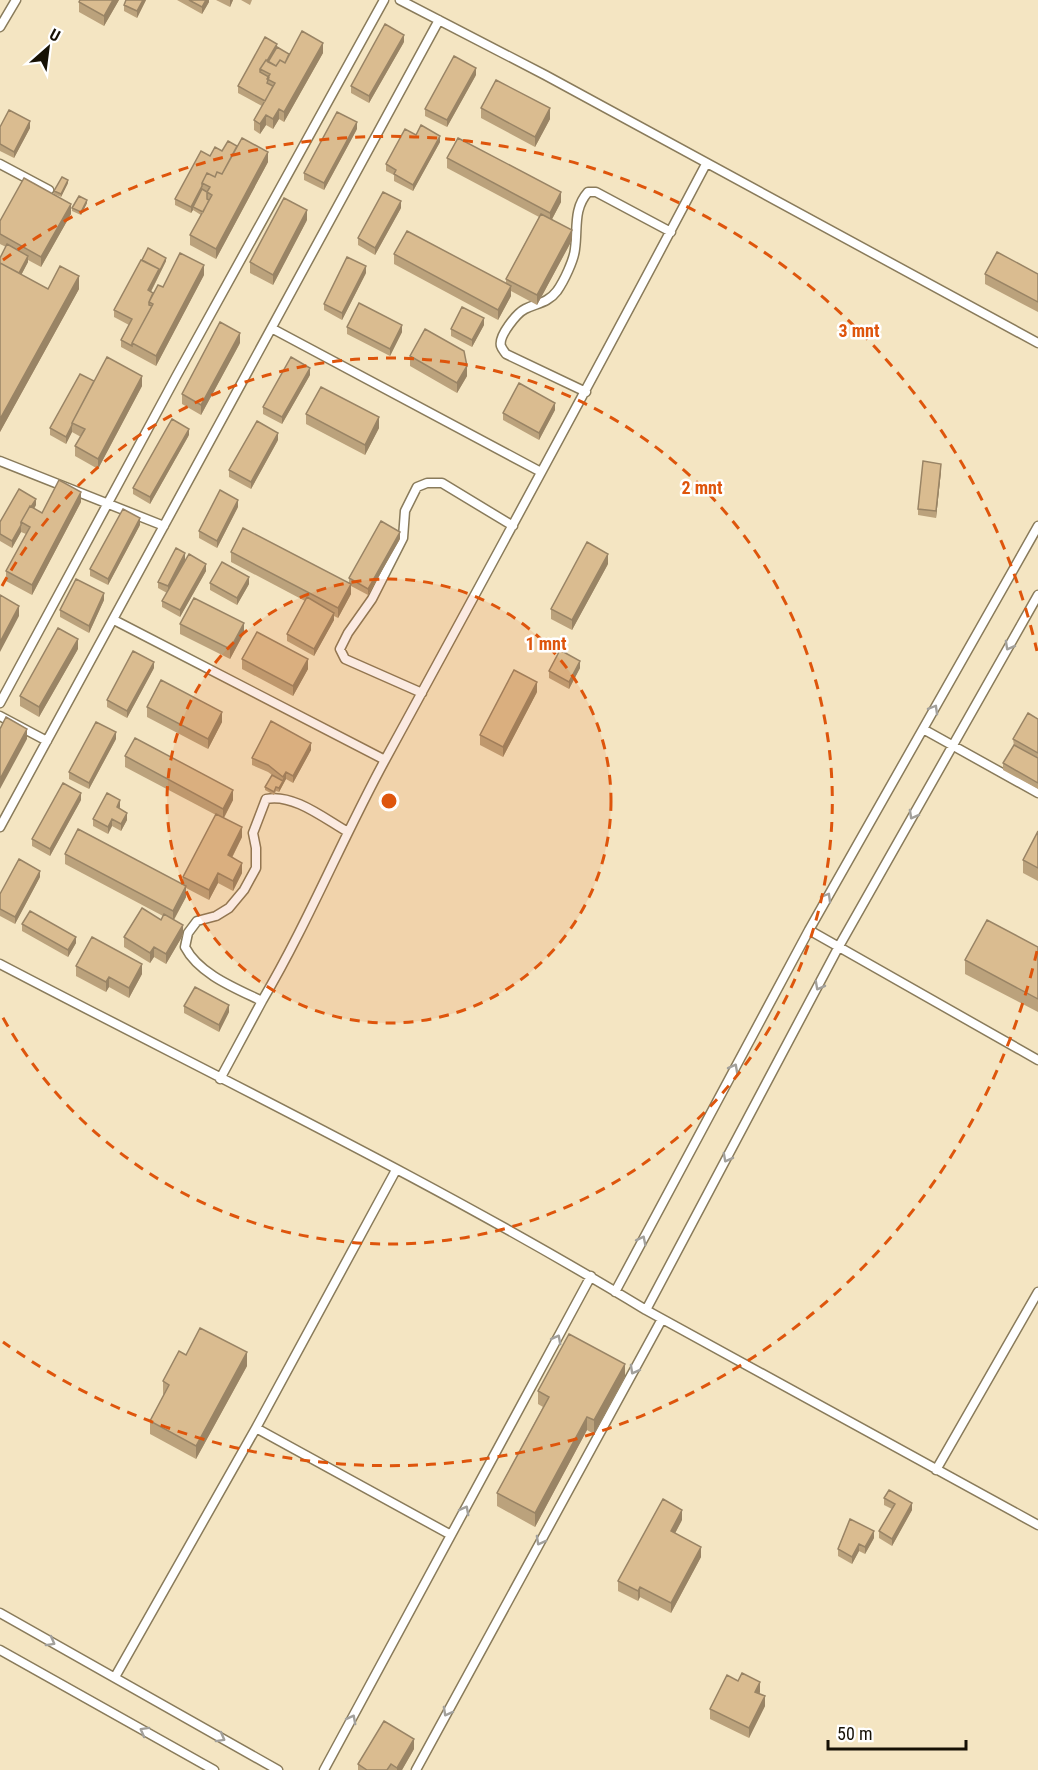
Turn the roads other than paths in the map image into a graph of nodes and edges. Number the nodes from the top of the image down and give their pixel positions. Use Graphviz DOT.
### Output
graph roads {
  1 [pos="16,0"];
  2 [pos="384,0"];
  3 [pos="400,0"];
  4 [pos="439,20"];
  5 [pos="0,27"];
  6 [pos="0,164"];
  7 [pos="706,164"];
  8 [pos="49,190"];
  9 [pos="670,232"];
  10 [pos="273,329"];
  11 [pos="1038,343"];
  12 [pos="586,392"];
  13 [pos="0,461"];
  14 [pos="541,472"];
  15 [pos="108,502"];
  16 [pos="164,526"];
  17 [pos="513,526"];
  18 [pos="1038,526"];
  19 [pos="1038,595"];
  20 [pos="114,620"];
  21 [pos="422,693"];
  22 [pos="0,703"];
  23 [pos="0,716"];
  24 [pos="923,729"];
  25 [pos="47,741"];
  26 [pos="952,747"];
  27 [pos="385,760"];
  28 [pos="1038,793"];
  29 [pos="0,826"];
  30 [pos="348,832"];
  31 [pos="809,930"];
  32 [pos="838,948"];
  33 [pos="0,963"];
  34 [pos="262,1001"];
  35 [pos="1038,1060"];
  36 [pos="220,1079"];
  37 [pos="396,1170"];
  38 [pos="591,1276"];
  39 [pos="615,1292"];
  40 [pos="1038,1292"];
  41 [pos="646,1310"];
  42 [pos="662,1319"];
  43 [pos="256,1428"];
  44 [pos="936,1470"];
  45 [pos="1038,1525"];
  46 [pos="451,1535"];
  47 [pos="0,1613"];
  48 [pos="0,1650"];
  49 [pos="114,1677"];
  50 [pos="214,1770"];
  51 [pos="278,1770"];
  52 [pos="324,1770"];
  53 [pos="416,1770"];
  1 -- 5 [label="lane"];
  2 -- 15 [label="lane"];
  3 -- 4 [label="lane"];
  4 -- 7 [label="lane"];
  4 -- 10 [label="lane"];
  6 -- 8 [label="lane"];
  7 -- 9 [label="lane"];
  7 -- 11 [label="lane"];
  9 -- 12 [label="lane"];
  9 -- 12 [label="lane"];
  10 -- 14 [label="lane"];
  10 -- 16 [label="lane"];
  12 -- 14 [label="lane"];
  13 -- 15 [label="lane"];
  14 -- 17 [label="lane"];
  15 -- 16 [label="lane"];
  15 -- 22 [label="lane"];
  16 -- 20 [label="lane"];
  17 -- 21 [label="lane"];
  17 -- 21 [label="lane"];
  24 -- 18 [label="lane, one-way"];
  19 -- 26 [label="lane, one-way"];
  20 -- 25 [label="lane"];
  20 -- 27 [label="lane"];
  21 -- 27 [label="lane"];
  23 -- 25 [label="lane"];
  24 -- 26 [label="lane"];
  31 -- 24 [label="lane, one-way"];
  25 -- 29 [label="lane"];
  26 -- 28 [label="lane"];
  26 -- 32 [label="lane, one-way"];
  27 -- 30 [label="lane"];
  30 -- 34 [label="lane"];
  30 -- 34 [label="lane"];
  31 -- 32 [label="lane"];
  39 -- 31 [label="lane, one-way"];
  32 -- 35 [label="lane"];
  32 -- 41 [label="lane, one-way"];
  33 -- 36 [label="lane"];
  34 -- 36 [label="lane"];
  36 -- 37 [label="lane"];
  37 -- 38 [label="lane"];
  37 -- 43 [label="lane"];
  38 -- 39 [label="lane"];
  46 -- 38 [label="lane, one-way"];
  39 -- 41 [label="lane"];
  40 -- 44 [label="lane"];
  41 -- 42 [label="lane"];
  42 -- 44 [label="lane"];
  42 -- 53 [label="lane, one-way"];
  43 -- 46 [label="lane"];
  43 -- 49 [label="lane"];
  44 -- 45 [label="lane"];
  52 -- 46 [label="lane, one-way"];
  47 -- 49 [label="lane, one-way"];
  50 -- 48 [label="lane, one-way"];
  49 -- 51 [label="lane, one-way"];
}
